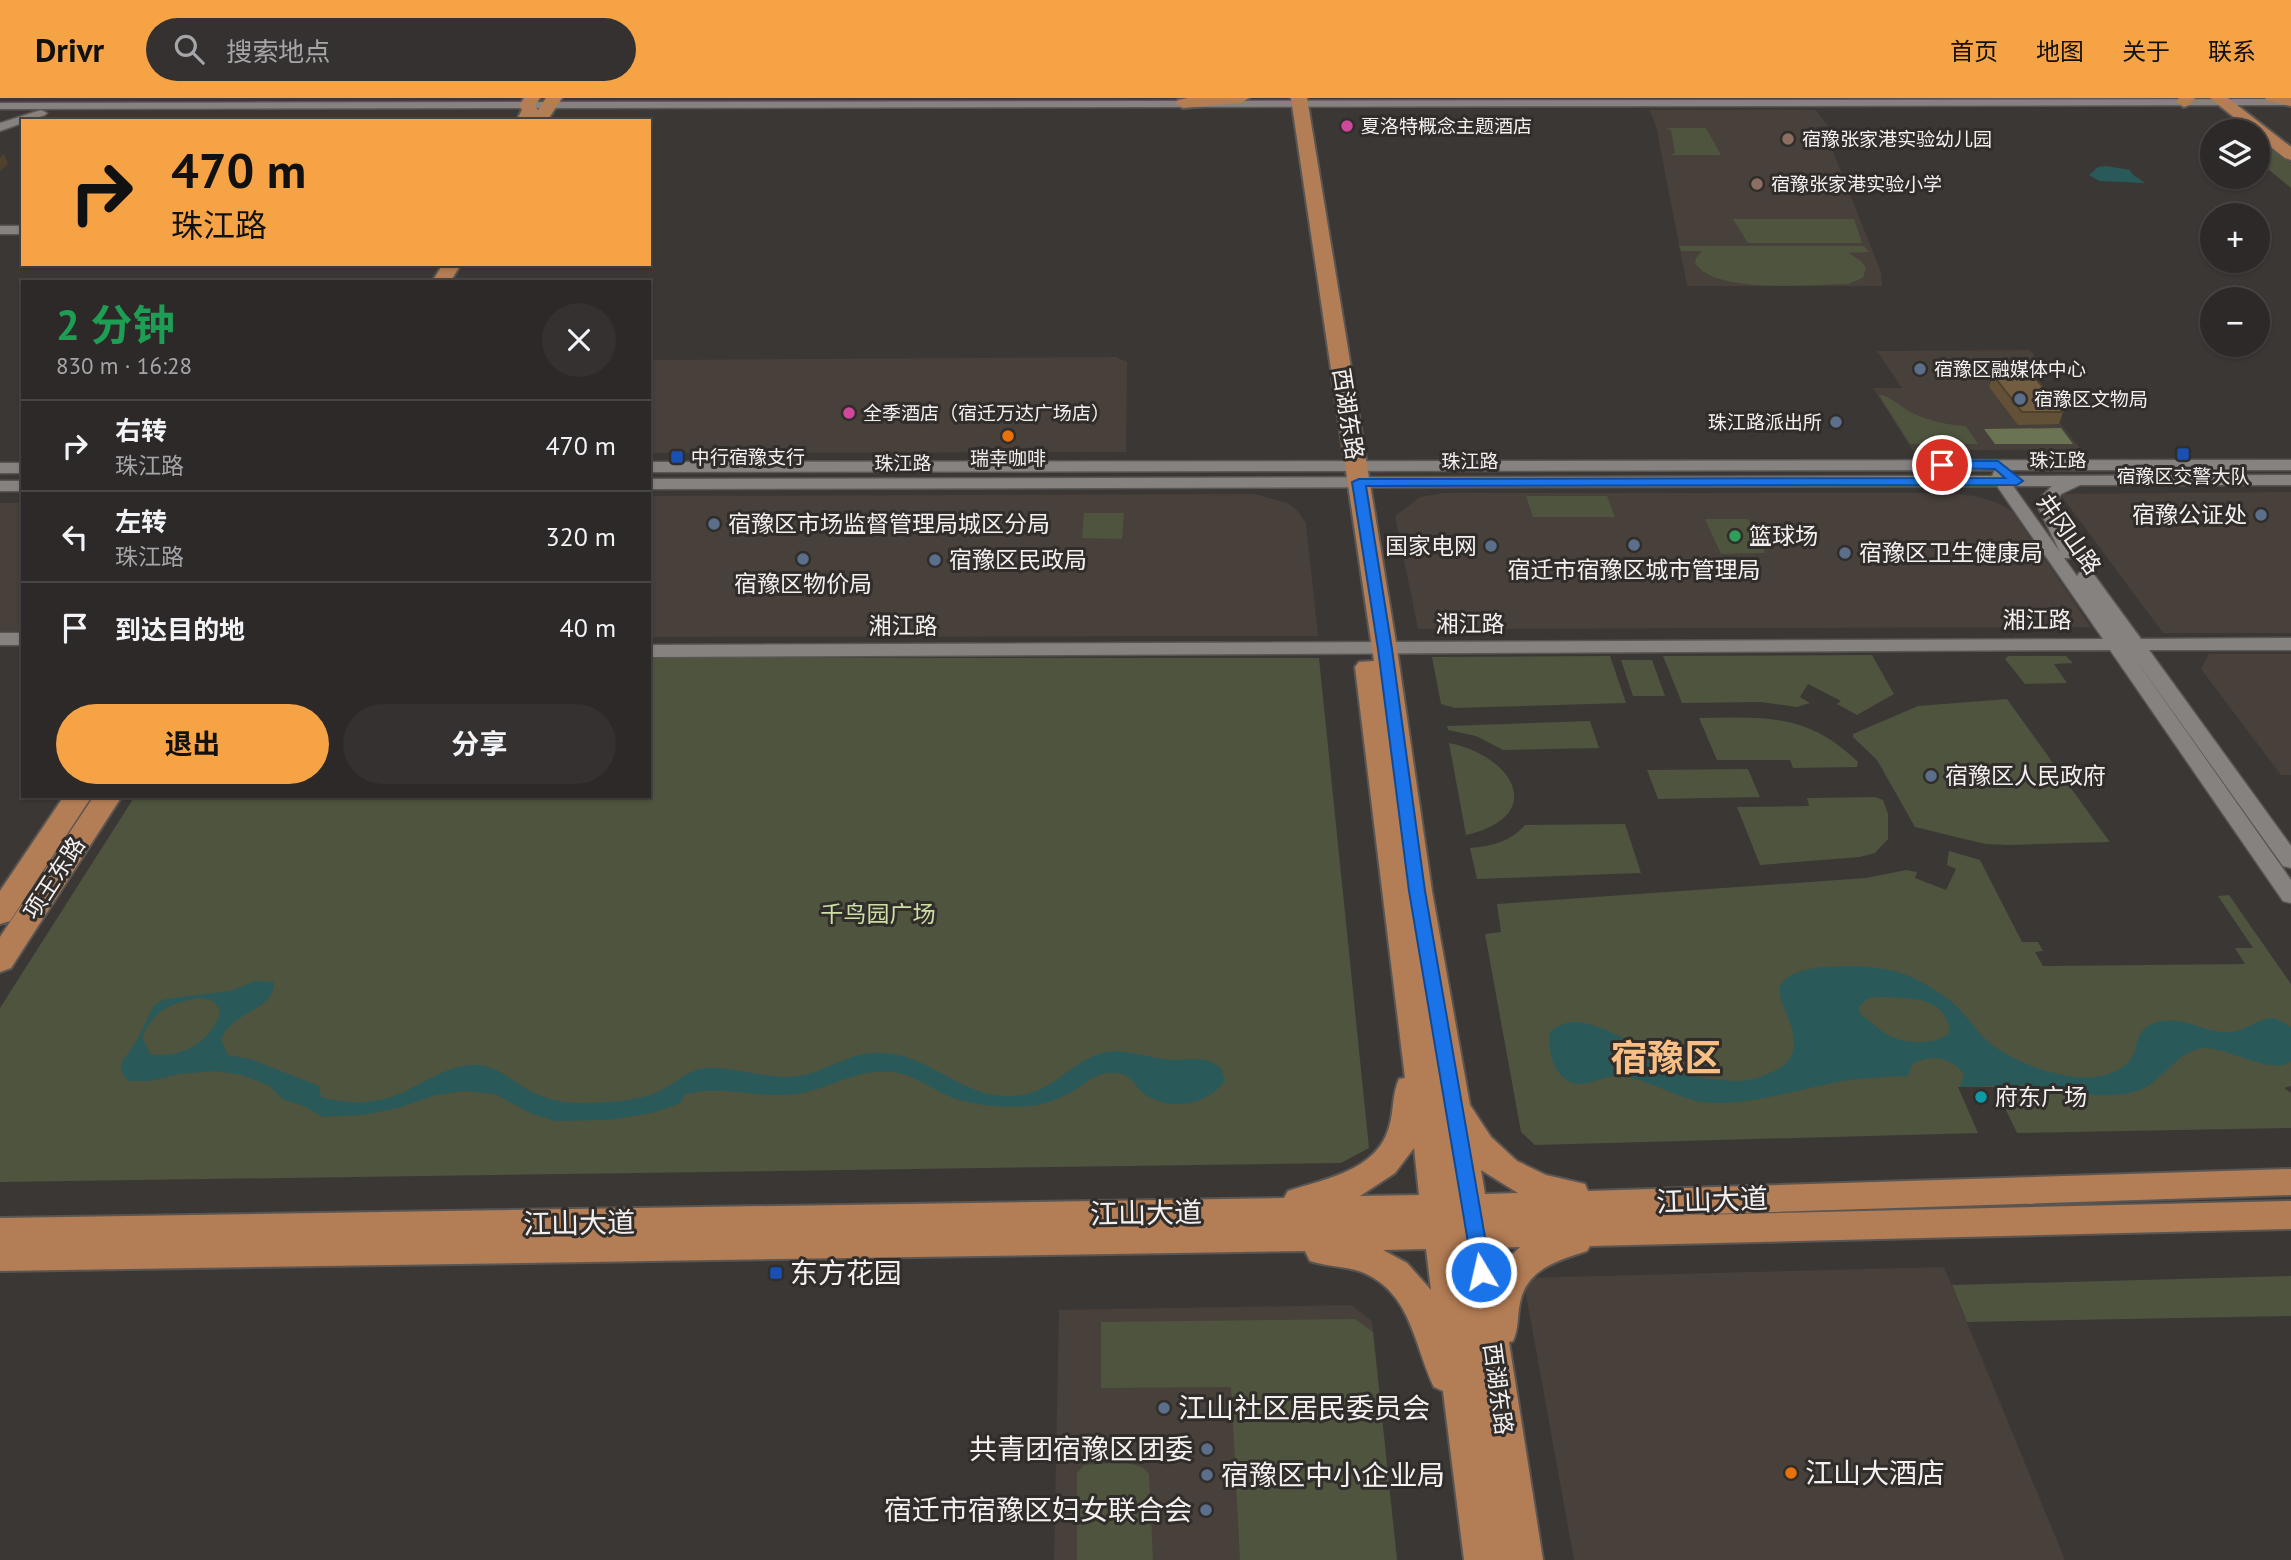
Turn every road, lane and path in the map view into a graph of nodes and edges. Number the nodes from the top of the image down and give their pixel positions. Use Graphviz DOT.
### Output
graph roads {
  1 [pos="1241,98"];
  2 [pos="1337,98"];
  3 [pos="2273,98"];
  4 [pos="2186,100"];
  5 [pos="2232,101"];
  6 [pos="1183,103"];
  7 [pos="1293,103"];
  8 [pos="1408,103"];
  9 [pos="2291,103"];
  10 [pos="0,108"];
  11 [pos="538,109"];
  12 [pos="50,111"];
  13 [pos="25,119"];
  14 [pos="21,120"];
  15 [pos="0,127"];
  16 [pos="2291,137"];
  17 [pos="2291,155"];
  18 [pos="0,229"];
  19 [pos="21,229"];
  20 [pos="2291,465"];
  21 [pos="651,467"];
  22 [pos="0,468"];
  23 [pos="21,468"];
  24 [pos="1348,475"];
  25 [pos="2006,476"];
  26 [pos="2291,480"];
  27 [pos="2087,481"];
  28 [pos="1914,482"];
  29 [pos="651,484"];
  30 [pos="0,486"];
  31 [pos="21,486"];
  32 [pos="2062,554"];
  33 [pos="0,639"];
  34 [pos="21,639"];
  35 [pos="2127,644"];
  36 [pos="2291,644"];
  37 [pos="1376,649"];
  38 [pos="651,651"];
  39 [pos="77,798"];
  40 [pos="107,798"];
  41 [pos="2291,861"];
  42 [pos="2291,896"];
  43 [pos="0,914"];
  44 [pos="0,961"];
  45 [pos="1414,1026"];
  46 [pos="1447,1075"];
  47 [pos="2291,1182"];
  48 [pos="1691,1201"];
  49 [pos="1205,1212"];
  50 [pos="2291,1215"];
  51 [pos="1456,1221"];
  52 [pos="1627,1230"];
  53 [pos="1163,1240"];
  54 [pos="9,1245"];
  55 [pos="1471,1457"];
  56 [pos="1509,1465"];
  57 [pos="1484,1560"];
  58 [pos="1523,1560"];
  1 -- 6 [label="main road"];
  2 -- 8 [label="street"];
  3 -- 9 [label="main road"];
  4 -- 5 [label="street"];
  4 -- 8 [label="street"];
  5 -- 7 [label="street"];
  5 -- 9 [label="street"];
  5 -- 16 [label="main road"];
  5 -- 17 [label="main road"];
  6 -- 7 [label="street"];
  6 -- 11 [label="street"];
  7 -- 8 [label="street"];
  7 -- 11 [label="street"];
  7 -- 24 [label="main road, 西湖东路"];
  10 -- 11 [label="street"];
  10 -- 12 [label="street"];
  11 -- 12 [label="street"];
  12 -- 13 [label="street"];
  14 -- 15 [label="street"];
  18 -- 19 [label="street"];
  20 -- 25 [label="street, 珠江路"];
  21 -- 24 [label="street, 珠江路"];
  22 -- 23 [label="street"];
  24 -- 25 [label="street, 珠江路"];
  24 -- 28 [label="street, 珠江路"];
  24 -- 29 [label="street, 珠江路"];
  24 -- 37 [label="main road, 西湖东路"];
  25 -- 27 [label="street, 珠江路"];
  25 -- 28 [label="street, 珠江路"];
  25 -- 32 [label="street, 井冈山路"];
  26 -- 27 [label="street, 珠江路"];
  27 -- 32 [label="street"];
  28 -- 32 [label="street"];
  30 -- 31 [label="street"];
  32 -- 35 [label="street, 井冈山路"];
  33 -- 34 [label="street"];
  35 -- 36 [label="street, 湘江路"];
  35 -- 37 [label="street, 湘江路"];
  35 -- 41 [label="street, 井冈山路"];
  35 -- 42 [label="street, 井冈山路"];
  37 -- 38 [label="street, 湘江路"];
  37 -- 45 [label="main road, 西湖东路"];
  37 -- 46 [label="main road, 西湖东路"];
  39 -- 43 [label="main road, 项王东路"];
  40 -- 44 [label="main road, 项王东路"];
  45 -- 49 [label="main road"];
  45 -- 51 [label="main road, 西湖东路"];
  46 -- 48 [label="main road"];
  46 -- 51 [label="main road, 西湖东路"];
  47 -- 48 [label="main road, 江山大道"];
  48 -- 51 [label="main road, 江山大道"];
  49 -- 51 [label="main road, 江山大道"];
  49 -- 54 [label="main road, 江山大道"];
  50 -- 52 [label="main road, 江山大道"];
  51 -- 52 [label="main road, 江山大道"];
  51 -- 53 [label="main road, 江山大道"];
  51 -- 55 [label="main road, 西湖东路"];
  51 -- 56 [label="main road, 西湖东路"];
  52 -- 56 [label="main road"];
  53 -- 54 [label="main road, 江山大道"];
  53 -- 55 [label="main road"];
  55 -- 57 [label="main road, 西湖东路"];
  56 -- 58 [label="main road, 西湖东路"];
}
